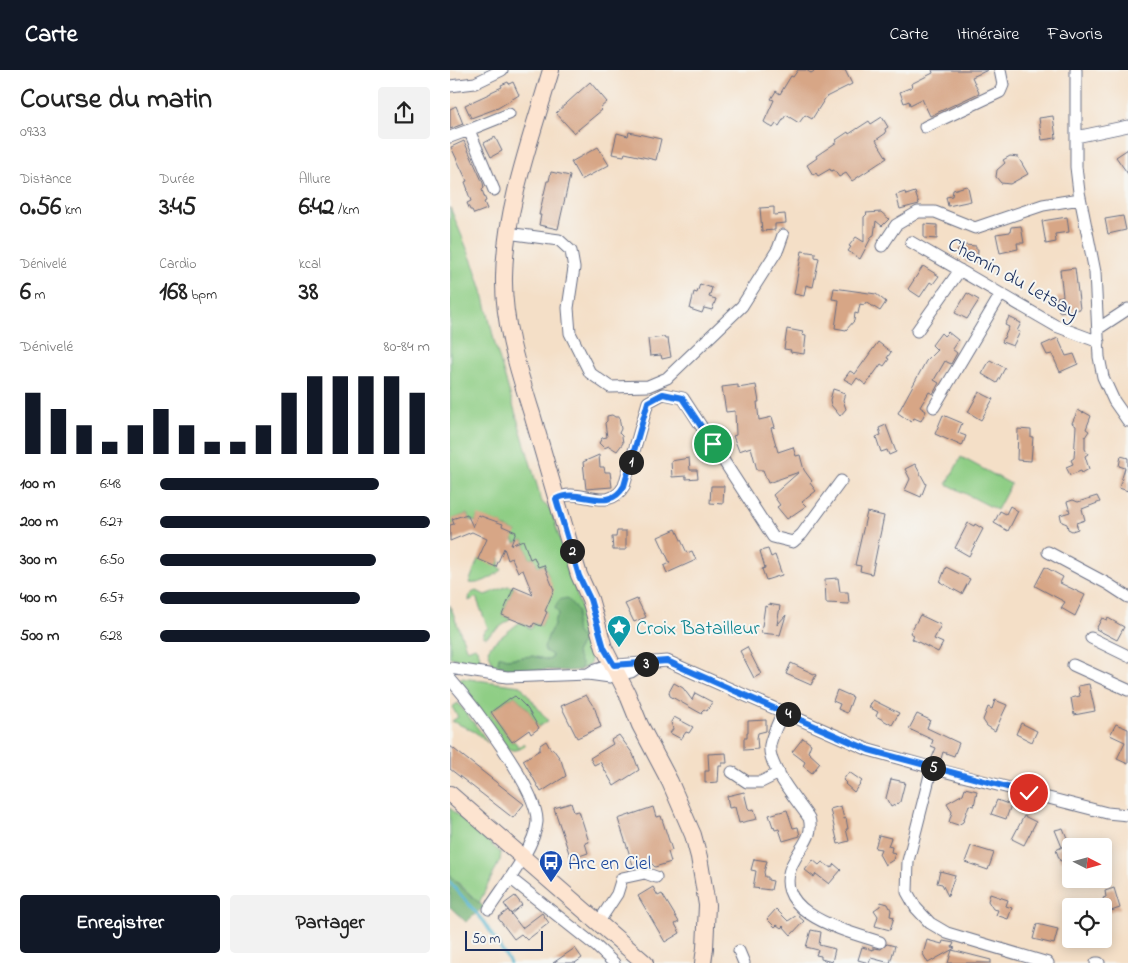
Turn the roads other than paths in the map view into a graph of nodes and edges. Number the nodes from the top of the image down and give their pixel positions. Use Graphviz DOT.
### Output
graph roads {
  1 [pos="502,70"];
  2 [pos="551,70"];
  3 [pos="1000,70"];
  4 [pos="1076,70"];
  5 [pos="450,86"];
  6 [pos="509,114"];
  7 [pos="1128,126"];
  8 [pos="925,127"];
  9 [pos="468,130"];
  10 [pos="450,137"];
  11 [pos="1076,137"];
  12 [pos="494,190"];
  13 [pos="1080,199"];
  14 [pos="507,233"];
  15 [pos="783,235"];
  16 [pos="911,242"];
  17 [pos="882,246"];
  18 [pos="960,270"];
  19 [pos="1001,294"];
  20 [pos="1128,309"];
  21 [pos="1099,328"];
  22 [pos="917,331"];
  23 [pos="1099,342"];
  24 [pos="934,407"];
  25 [pos="1128,421"];
  26 [pos="841,481"];
  27 [pos="556,499"];
  28 [pos="1048,552"];
  29 [pos="1128,597"];
  30 [pos="1090,638"];
  31 [pos="1128,656"];
  32 [pos="1073,665"];
  33 [pos="450,668"];
  34 [pos="612,671"];
  35 [pos="450,679"];
  36 [pos="1128,690"];
  37 [pos="783,711"];
  38 [pos="932,767"];
  39 [pos="732,772"];
  40 [pos="778,773"];
  41 [pos="450,794"];
  42 [pos="1128,815"];
  43 [pos="523,857"];
  44 [pos="656,877"];
  45 [pos="510,878"];
  46 [pos="489,909"];
  47 [pos="598,923"];
  48 [pos="880,942"];
  49 [pos="705,958"];
  50 [pos="614,963"];
  51 [pos="645,963"];
  52 [pos="1048,963"];
  1 -- 5 [label="street"];
  2 -- 14 [label="street"];
  3 -- 8 [label="street"];
  4 -- 11 [label="street"];
  6 -- 9 [label="street"];
  7 -- 11 [label="street"];
  9 -- 10 [label="street"];
  9 -- 12 [label="street"];
  11 -- 13 [label="street"];
  13 -- 17 [label="street"];
  13 -- 21 [label="street"];
  14 -- 15 [label="street"];
  14 -- 27 [label="street"];
  16 -- 18 [label="street, Chemin du Letsay"];
  18 -- 19 [label="street, Chemin du Letsay"];
  18 -- 22 [label="street"];
  19 -- 23 [label="street, Chemin du Letsay"];
  19 -- 24 [label="street"];
  20 -- 21 [label="street"];
  21 -- 23 [label="street"];
  23 -- 25 [label="street"];
  26 -- 27 [label="street"];
  27 -- 34 [label="street"];
  28 -- 29 [label="street"];
  30 -- 31 [label="street"];
  32 -- 36 [label="street"];
  33 -- 34 [label="street"];
  34 -- 37 [label="street"];
  34 -- 49 [label="street"];
  35 -- 43 [label="street"];
  37 -- 38 [label="street"];
  37 -- 40 [label="street"];
  38 -- 42 [label="street"];
  38 -- 52 [label="street"];
  39 -- 40 [label="street"];
  40 -- 48 [label="street"];
  41 -- 43 [label="street"];
  43 -- 45 [label="street"];
  43 -- 47 [label="street"];
  44 -- 47 [label="street"];
  45 -- 46 [label="street"];
  45 -- 50 [label="street"];
  47 -- 51 [label="street"];
}
